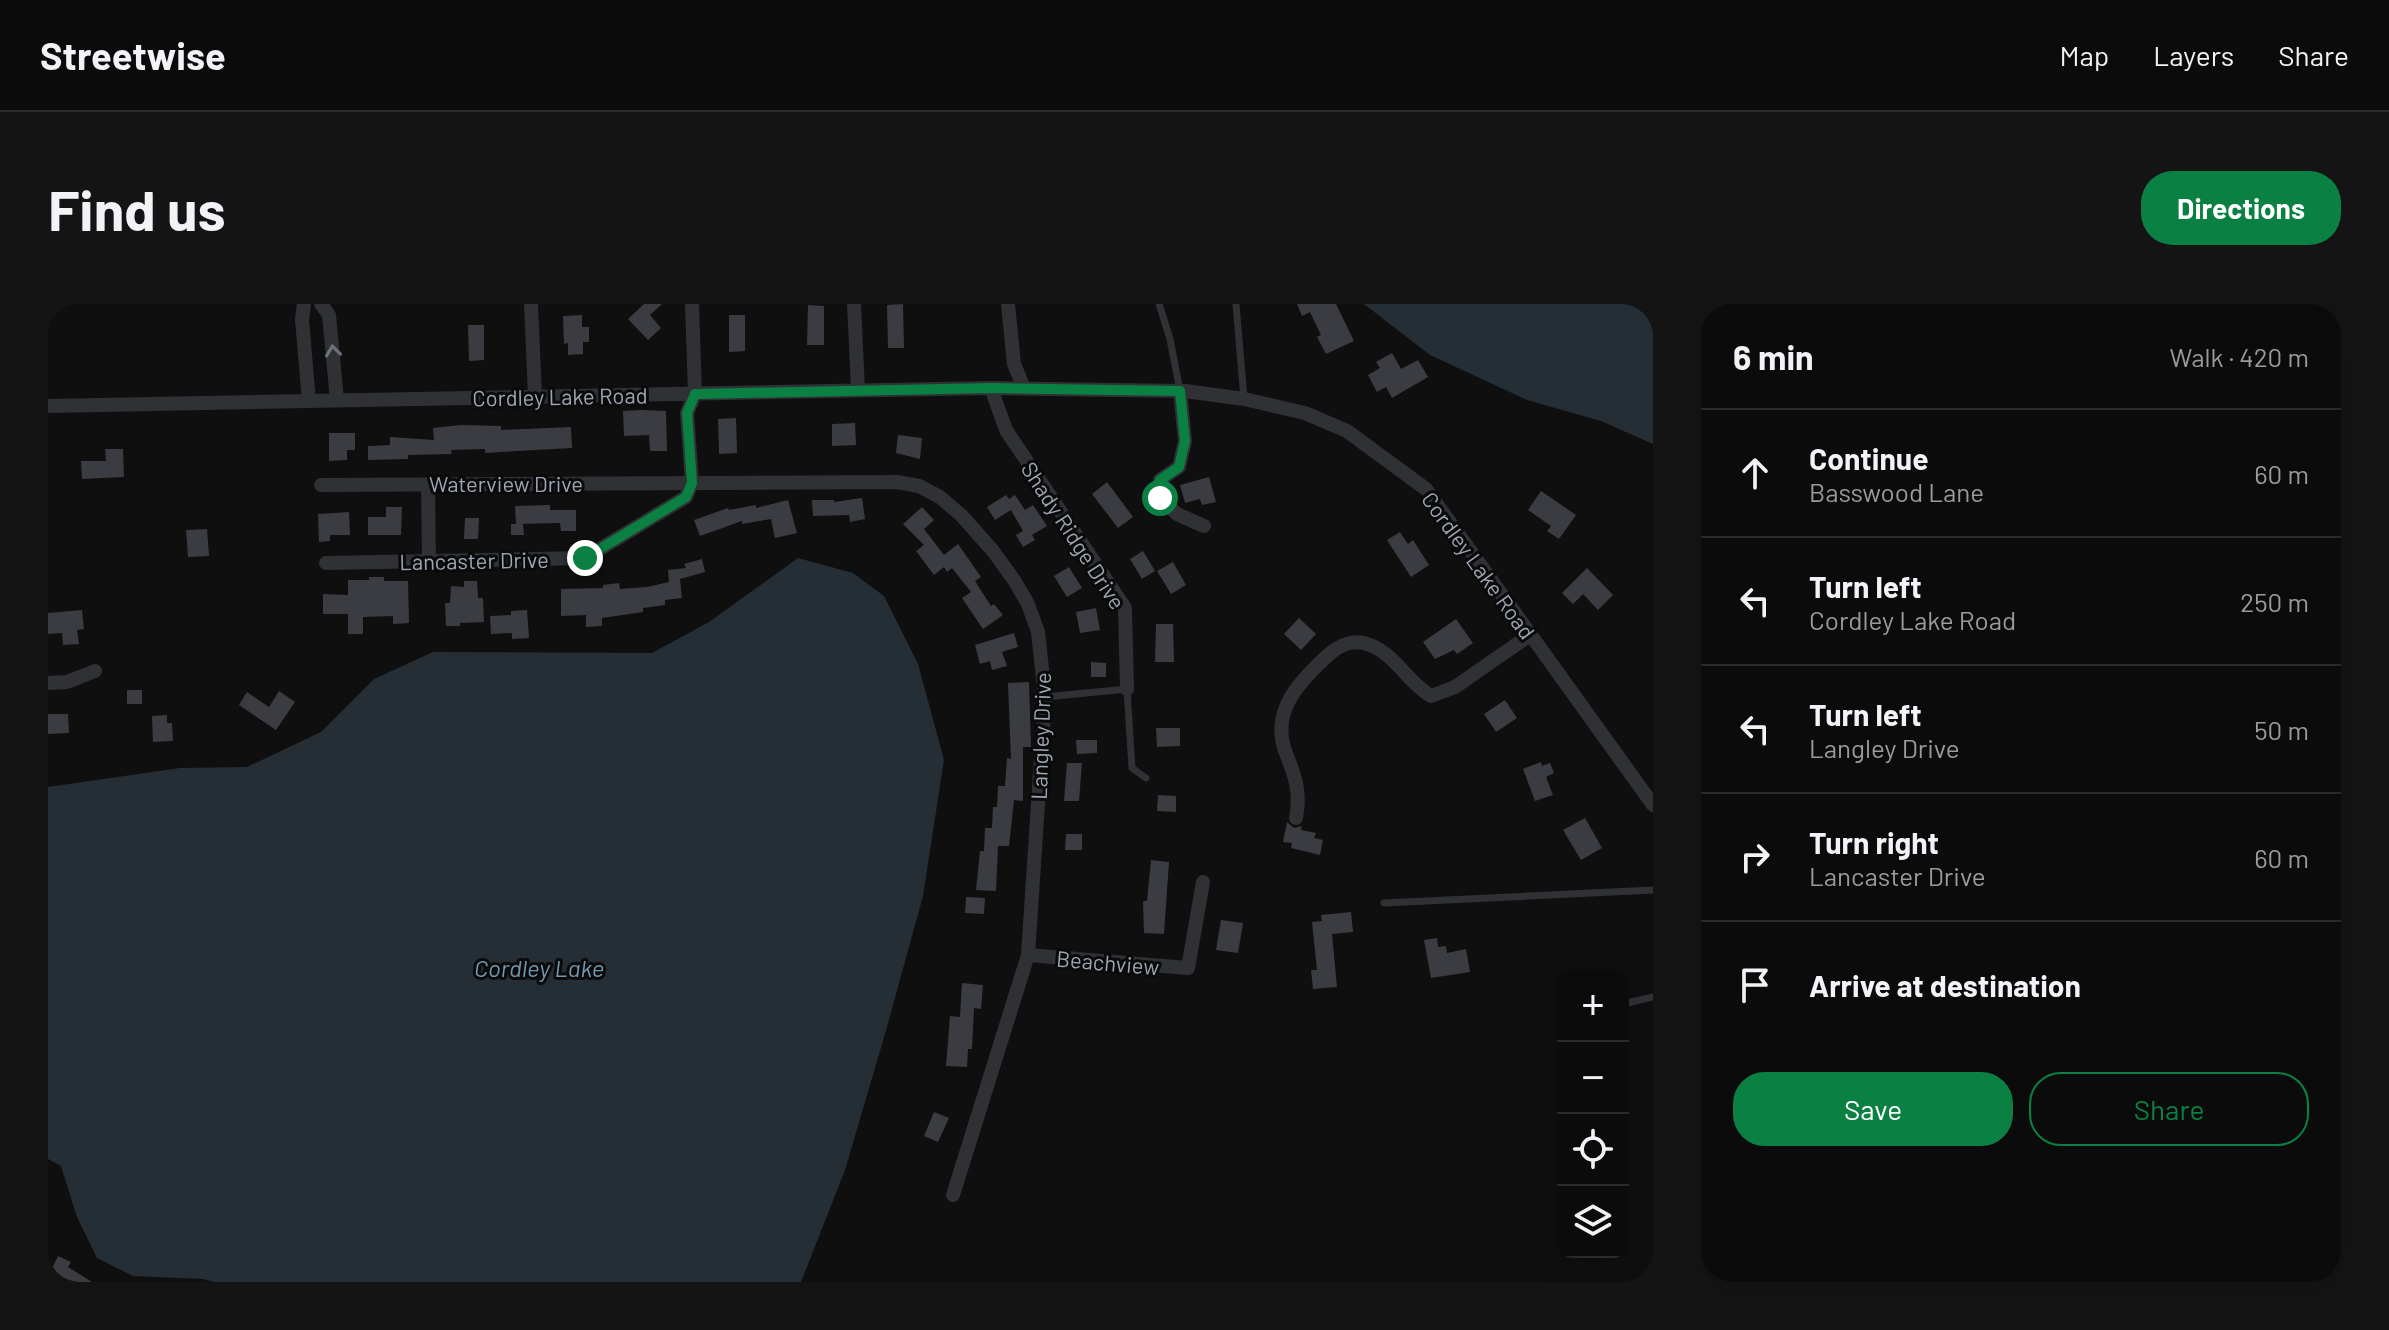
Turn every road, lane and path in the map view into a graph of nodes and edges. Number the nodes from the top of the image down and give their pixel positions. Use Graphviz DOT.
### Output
graph roads {
  1 [pos="304,304"];
  2 [pos="321,304"];
  3 [pos="531,304"];
  4 [pos="692,304"];
  5 [pos="854,304"];
  6 [pos="1008,304"];
  7 [pos="1159,304"];
  8 [pos="1236,304"];
  9 [pos="991,388"];
  10 [pos="1024,388"];
  11 [pos="858,389"];
  12 [pos="1180,391"];
  13 [pos="695,394"];
  14 [pos="535,396"];
  15 [pos="1244,399"];
  16 [pos="337,400"];
  17 [pos="309,401"];
  18 [pos="48,406"];
  19 [pos="692,483"];
  20 [pos="428,484"];
  21 [pos="321,485"];
  22 [pos="1204,526"];
  23 [pos="429,562"];
  24 [pos="326,563"];
  25 [pos="1530,635"];
  26 [pos="95,671"];
  27 [pos="48,683"];
  28 [pos="1127,689"];
  29 [pos="1045,697"];
  30 [pos="1146,778"];
  31 [pos="1653,805"];
  32 [pos="1296,818"];
  33 [pos="1203,882"];
  34 [pos="1653,890"];
  35 [pos="1384,903"];
  36 [pos="1028,955"];
  37 [pos="1653,997"];
  38 [pos="1629,1003"];
  39 [pos="953,1195"];
  1 -- 17 [label="street"];
  16 -- 2 [label="street, one-way"];
  3 -- 14 [label="street"];
  4 -- 13 [label="street"];
  5 -- 11 [label="street"];
  6 -- 10 [label="street"];
  7 -- 12 [label="lane"];
  8 -- 15 [label="lane"];
  9 -- 10 [label="street, Cordley Lake Road"];
  9 -- 11 [label="street, Cordley Lake Road"];
  9 -- 28 [label="street, Shady Ridge Drive"];
  10 -- 12 [label="street, Cordley Lake Road"];
  11 -- 13 [label="street, Cordley Lake Road"];
  12 -- 15 [label="street, Cordley Lake Road"];
  12 -- 22 [label="street"];
  13 -- 14 [label="street, Cordley Lake Road"];
  13 -- 19 [label="street"];
  14 -- 16 [label="street, Cordley Lake Road"];
  15 -- 25 [label="street, Cordley Lake Road"];
  16 -- 17 [label="street, Cordley Lake Road"];
  17 -- 18 [label="street, Cordley Lake Road"];
  19 -- 20 [label="street, Waterview Drive"];
  19 -- 23 [label="street, Lancaster Drive"];
  19 -- 29 [label="street, Langley Drive"];
  20 -- 21 [label="street, Waterview Drive"];
  20 -- 23 [label="street"];
  23 -- 24 [label="street, Lancaster Drive"];
  25 -- 31 [label="street, Cordley Lake Road"];
  25 -- 32 [label="street"];
  26 -- 27 [label="street"];
  28 -- 29 [label="lane"];
  28 -- 30 [label="lane"];
  29 -- 36 [label="street, Langley Drive"];
  33 -- 36 [label="street, Beachview"];
  34 -- 35 [label="lane"];
  36 -- 39 [label="street, Langley Drive"];
  37 -- 38 [label="lane"];
}
